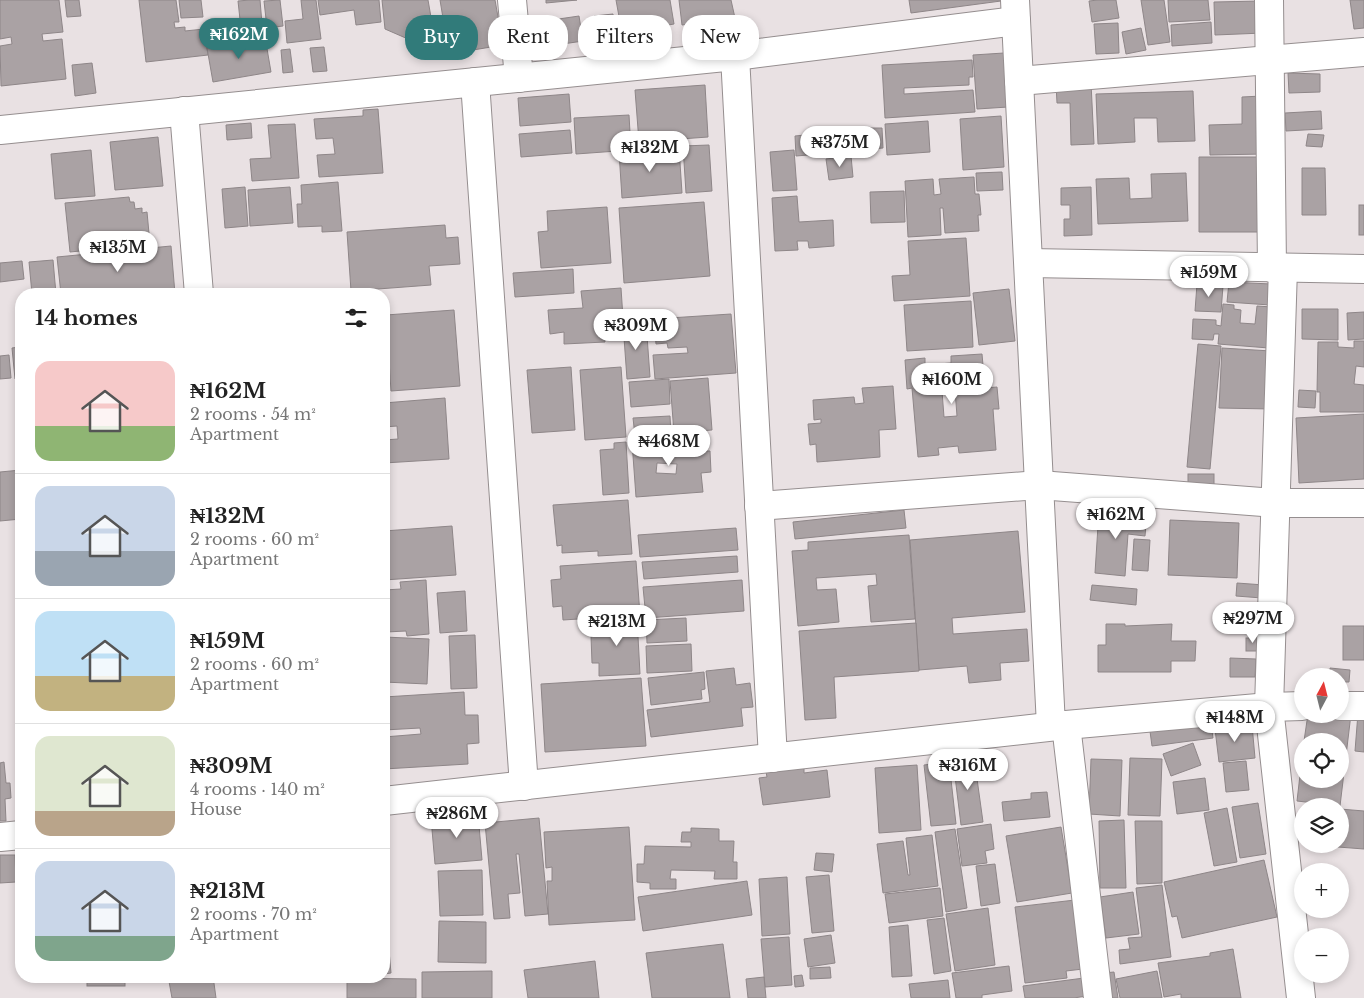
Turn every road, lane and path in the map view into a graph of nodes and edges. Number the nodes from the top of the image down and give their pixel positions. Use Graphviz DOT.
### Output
graph roads {
  1 [pos="512,0"];
  2 [pos="1269,0"];
  3 [pos="1016,11"];
  4 [pos="759,52"];
  5 [pos="1364,52"];
  6 [pos="696,60"];
  7 [pos="735,60"];
  8 [pos="1271,60"];
  9 [pos="519,78"];
  10 [pos="1019,81"];
  11 [pos="475,82"];
  12 [pos="184,111"];
  13 [pos="0,130"];
  14 [pos="1029,263"];
  15 [pos="1278,268"];
  16 [pos="1364,269"];
  17 [pos="199,288"];
  18 [pos="1040,485"];
  19 [pos="1276,503"];
  20 [pos="1364,503"];
  21 [pos="759,506"];
  22 [pos="1269,706"];
  23 [pos="1294,706"];
  24 [pos="1349,706"];
  25 [pos="1364,706"];
  26 [pos="1058,725"];
  27 [pos="773,758"];
  28 [pos="524,786"];
  29 [pos="390,800"];
  30 [pos="15,836"];
  31 [pos="0,837"];
  32 [pos="1098,998"];
  33 [pos="1301,998"];
  1 -- 9 [label="street"];
  2 -- 8 [label="street"];
  3 -- 4 [label="street"];
  3 -- 10 [label="street"];
  5 -- 8 [label="street"];
  6 -- 9 [label="street"];
  7 -- 21 [label="street"];
  8 -- 10 [label="street"];
  8 -- 15 [label="street"];
  9 -- 11 [label="street"];
  10 -- 14 [label="street"];
  11 -- 12 [label="street"];
  11 -- 28 [label="street"];
  12 -- 13 [label="street"];
  12 -- 17 [label="street"];
  14 -- 15 [label="street"];
  14 -- 18 [label="street"];
  15 -- 16 [label="street"];
  15 -- 19 [label="street"];
  18 -- 19 [label="street"];
  18 -- 21 [label="street"];
  18 -- 26 [label="street"];
  19 -- 20 [label="street"];
  19 -- 22 [label="street"];
  21 -- 27 [label="street"];
  22 -- 23 [label="street"];
  22 -- 26 [label="street"];
  22 -- 33 [label="street"];
  24 -- 25 [label="street"];
  26 -- 27 [label="street"];
  26 -- 32 [label="street"];
  27 -- 28 [label="street"];
  28 -- 29 [label="street"];
  30 -- 31 [label="street"];
}
